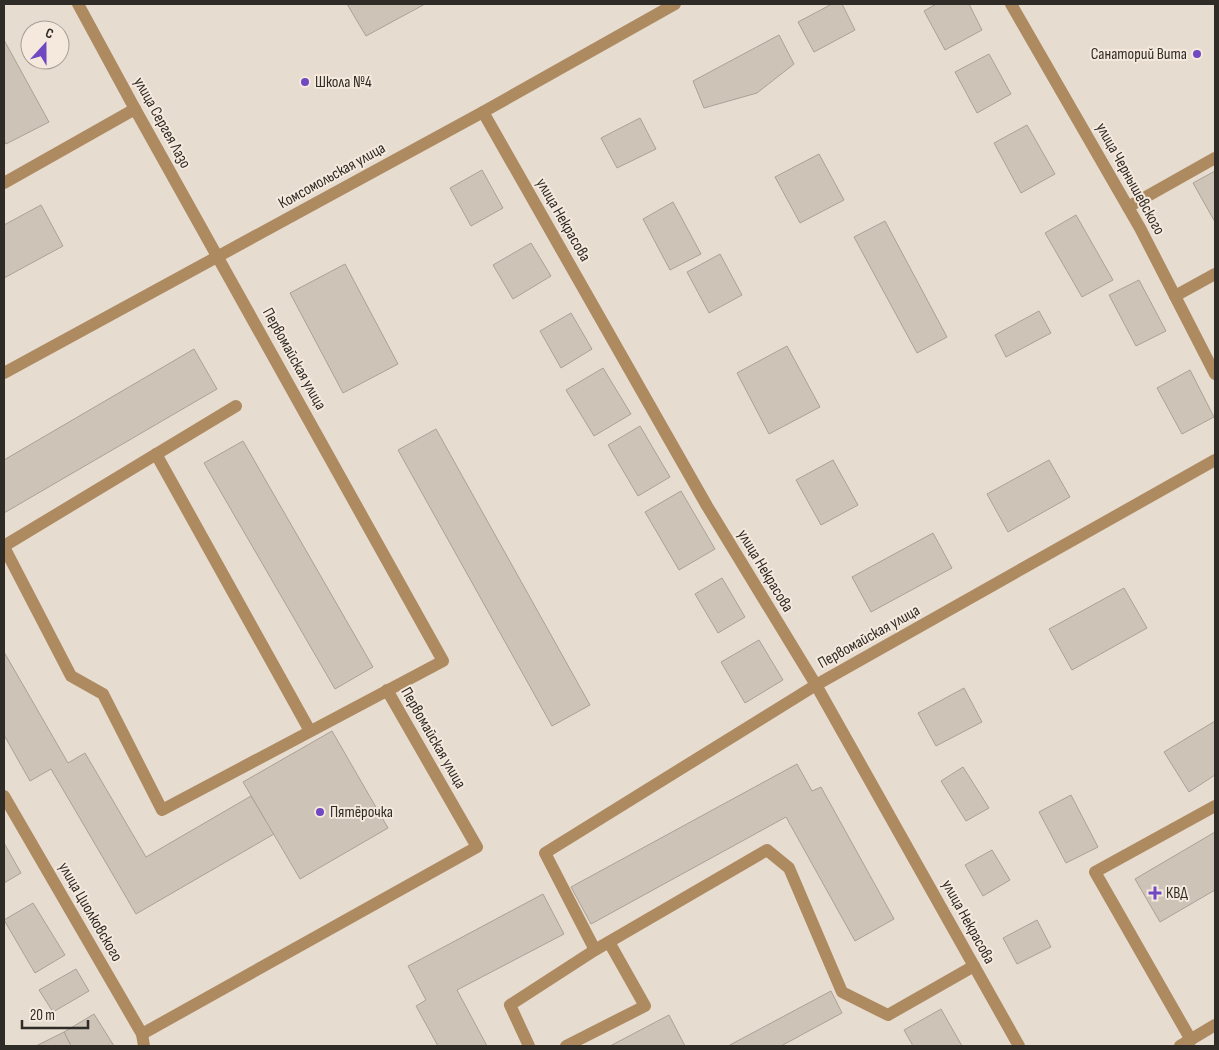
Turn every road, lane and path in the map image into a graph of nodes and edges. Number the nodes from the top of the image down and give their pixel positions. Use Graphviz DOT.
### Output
graph roads {
  1 [pos="78,4"];
  2 [pos="675,4"];
  3 [pos="1011,4"];
  4 [pos="134,109"];
  5 [pos="483,112"];
  6 [pos="1215,158"];
  7 [pos="4,183"];
  8 [pos="1128,207"];
  9 [pos="219,258"];
  10 [pos="1215,274"];
  11 [pos="1175,296"];
  12 [pos="4,373"];
  13 [pos="1215,374"];
  14 [pos="236,406"];
  15 [pos="156,454"];
  16 [pos="1215,460"];
  17 [pos="4,547"];
  18 [pos="816,685"];
  19 [pos="387,690"];
  20 [pos="310,731"];
  21 [pos="4,796"];
  22 [pos="1215,806"];
  23 [pos="609,942"];
  24 [pos="595,950"];
  25 [pos="974,966"];
  26 [pos="1215,1026"];
  27 [pos="143,1040"];
  28 [pos="1186,1043"];
  29 [pos="529,1046"];
  30 [pos="566,1046"];
  31 [pos="1019,1046"];
  1 -- 4 [label="street, улица Сергея Лазо"];
  2 -- 5 [label="street, Комсомольская улица"];
  3 -- 8 [label="street, улица Чернышевского"];
  4 -- 7 [label="street"];
  4 -- 9 [label="street, улица Сергея Лазо"];
  5 -- 9 [label="street, Комсомольская улица"];
  5 -- 18 [label="street, улица Некрасова"];
  6 -- 8 [label="street"];
  8 -- 11 [label="street, улица Чернышевского"];
  9 -- 12 [label="street, Комсомольская улица"];
  9 -- 19 [label="street, Первомайская улица"];
  10 -- 11 [label="street"];
  11 -- 13 [label="street, улица Чернышевского"];
  14 -- 15 [label="street"];
  15 -- 17 [label="street"];
  15 -- 20 [label="street"];
  16 -- 18 [label="street, Первомайская улица"];
  17 -- 20 [label="street"];
  18 -- 24 [label="street, Первомайская улица"];
  18 -- 25 [label="street, улица Некрасова"];
  19 -- 20 [label="street"];
  19 -- 27 [label="street, Первомайская улица"];
  21 -- 27 [label="street, улица Циолковского"];
  22 -- 28 [label="street"];
  23 -- 24 [label="street"];
  23 -- 25 [label="street"];
  23 -- 30 [label="street"];
  24 -- 29 [label="street"];
  25 -- 31 [label="street, улица Некрасова"];
  26 -- 28 [label="street"];
}
